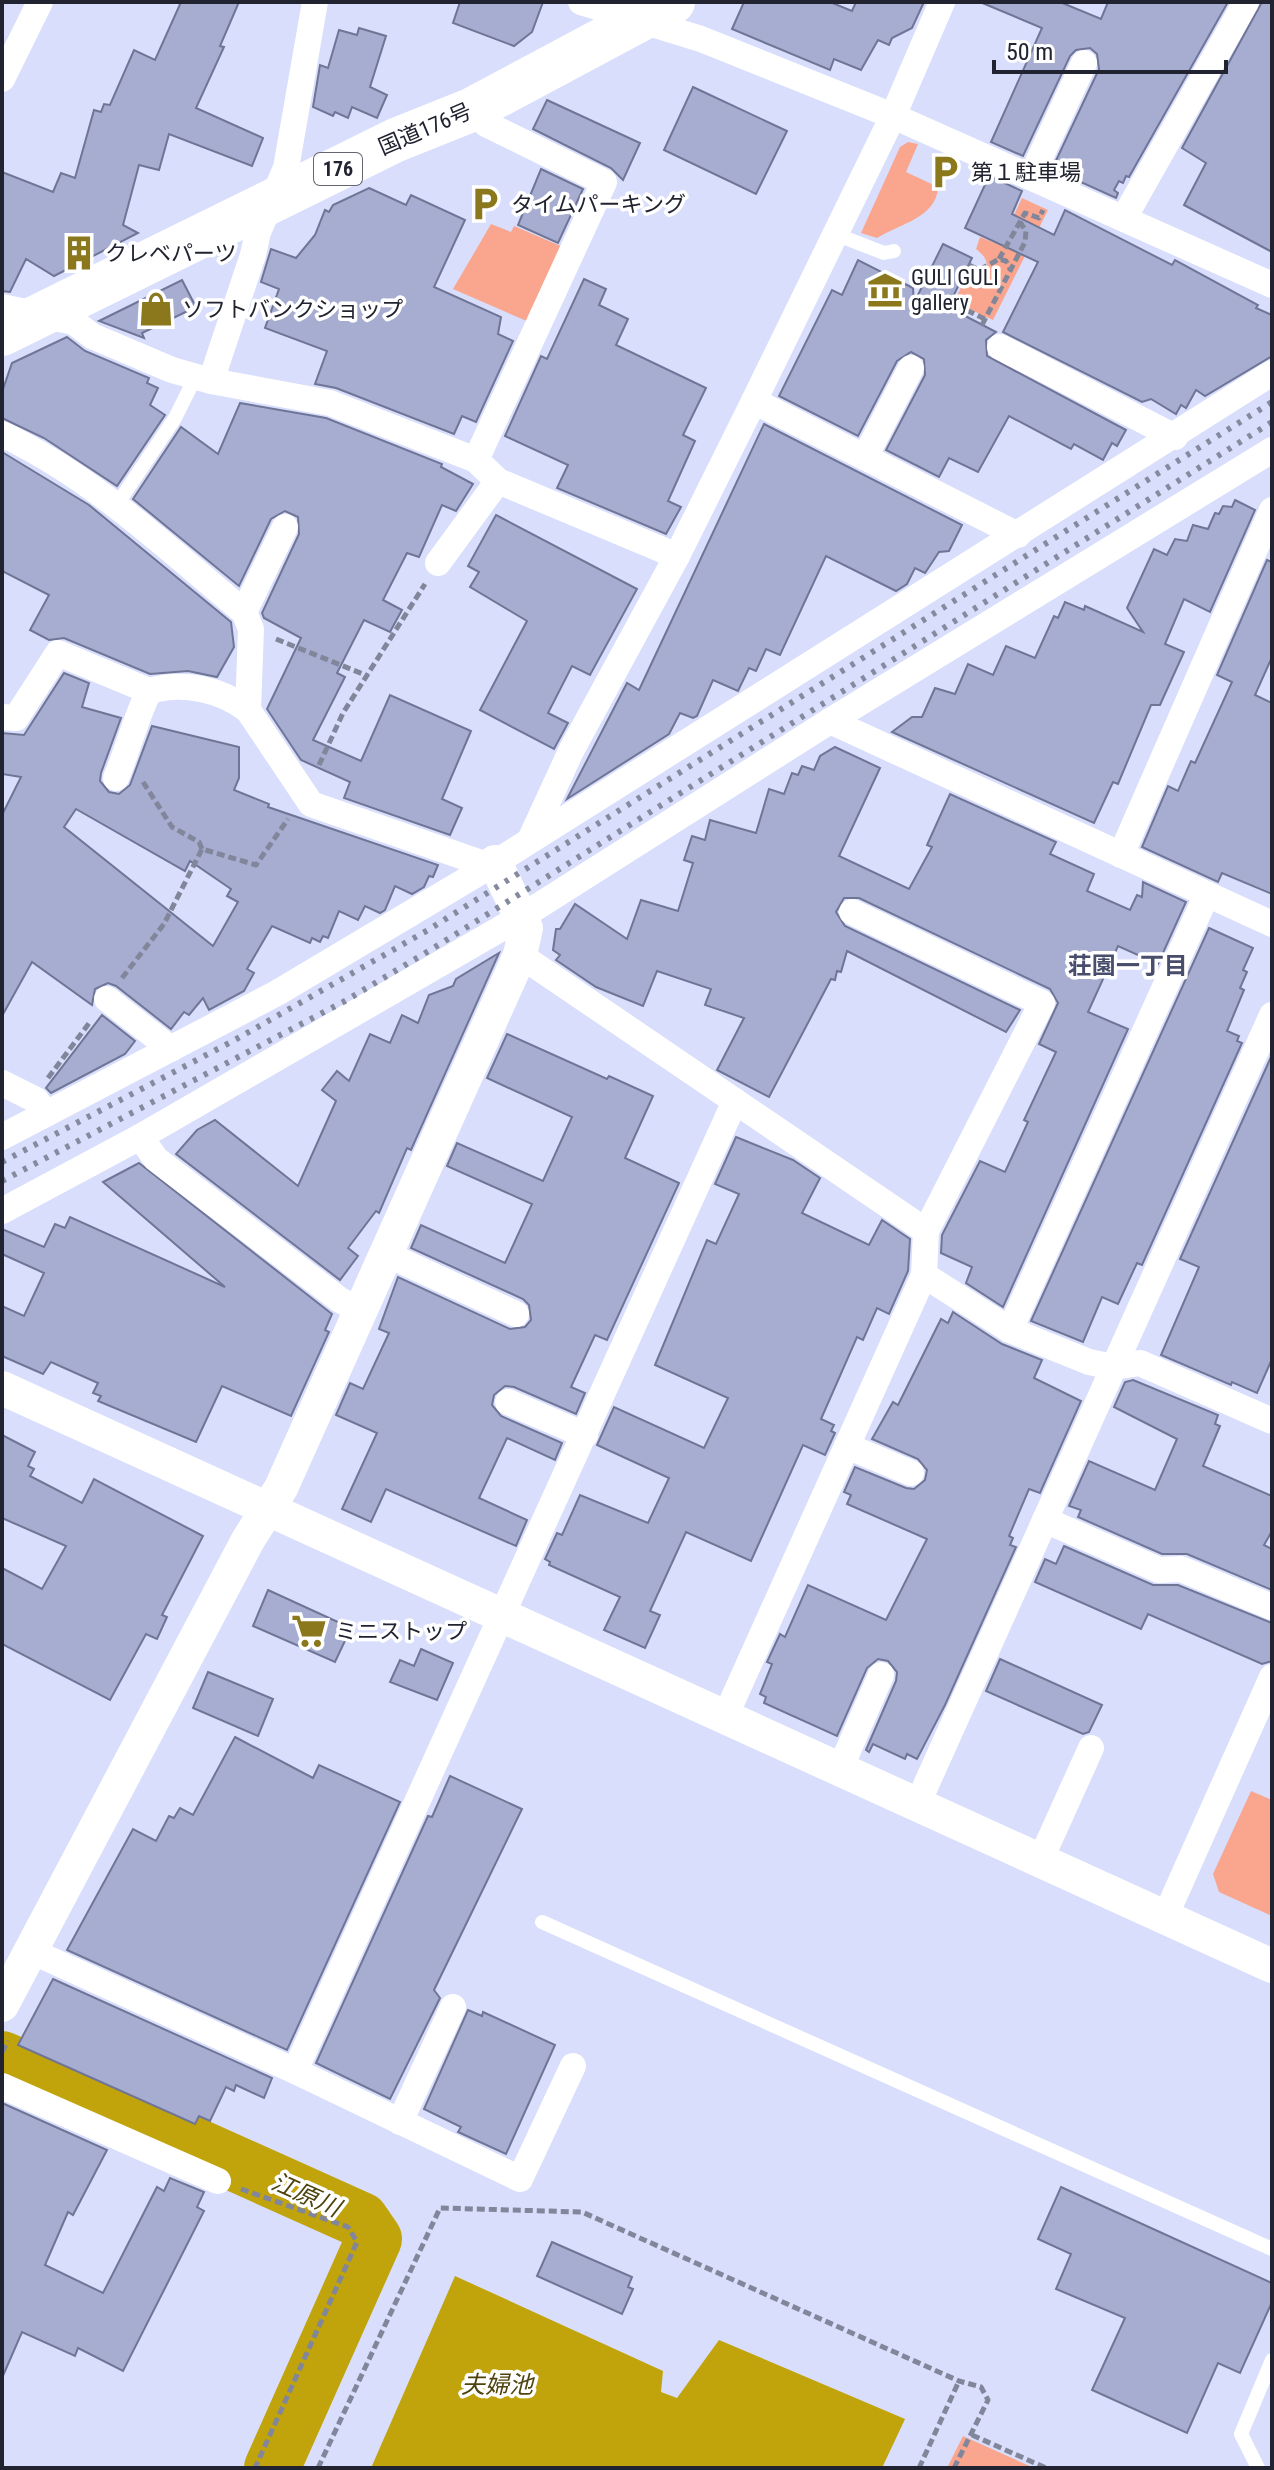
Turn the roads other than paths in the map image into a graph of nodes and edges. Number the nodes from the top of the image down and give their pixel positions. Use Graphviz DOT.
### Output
graph roads {
  1 [pos="40,2"];
  2 [pos="315,2"];
  3 [pos="581,2"];
  4 [pos="942,2"];
  5 [pos="1246,2"];
  6 [pos="655,11"];
  7 [pos="1084,63"];
  8 [pos="2,79"];
  9 [pos="471,110"];
  10 [pos="893,116"];
  11 [pos="1031,177"];
  12 [pos="272,201"];
  13 [pos="1124,218"];
  14 [pos="835,234"];
  15 [pos="894,251"];
  16 [pos="1272,285"];
  17 [pos="21,311"];
  18 [pos="2,334"];
  19 [pos="1000,347"];
  20 [pos="911,368"];
  21 [pos="1272,373"];
  22 [pos="204,379"];
  23 [pos="754,401"];
  24 [pos="2,434"];
  25 [pos="1175,437"];
  26 [pos="1272,450"];
  27 [pos="865,457"];
  28 [pos="476,460"];
  29 [pos="498,481"];
  30 [pos="116,506"];
  31 [pos="1272,510"];
  32 [pos="285,527"];
  33 [pos="1018,535"];
  34 [pos="677,556"];
  35 [pos="438,563"];
  36 [pos="247,620"];
  37 [pos="250,669"];
  38 [pos="149,691"];
  39 [pos="222,695"];
  40 [pos="248,710"];
  41 [pos="2,717"];
  42 [pos="830,721"];
  43 [pos="116,778"];
  44 [pos="532,837"];
  45 [pos="1121,855"];
  46 [pos="496,869"];
  47 [pos="1207,894"];
  48 [pos="852,912"];
  49 [pos="521,917"];
  50 [pos="1272,924"];
  51 [pos="520,955"];
  52 [pos="107,999"];
  53 [pos="1272,1015"];
  54 [pos="171,1049"];
  55 [pos="2,1083"];
  56 [pos="735,1101"];
  57 [pos="41,1107"];
  58 [pos="2,1137"];
  59 [pos="140,1137"];
  60 [pos="2,1211"];
  61 [pos="926,1231"];
  62 [pos="386,1254"];
  63 [pos="924,1275"];
  64 [pos="361,1311"];
  65 [pos="516,1314"];
  66 [pos="1010,1330"];
  67 [pos="1114,1367"];
  68 [pos="2,1388"];
  69 [pos="508,1402"];
  70 [pos="1272,1421"];
  71 [pos="585,1435"];
  72 [pos="847,1446"];
  73 [pos="911,1473"];
  74 [pos="268,1509"];
  75 [pos="1045,1520"];
  76 [pos="1272,1607"];
  77 [pos="503,1616"];
  78 [pos="881,1675"];
  79 [pos="1272,1677"];
  80 [pos="725,1717"];
  81 [pos="1091,1748"];
  82 [pos="840,1769"];
  83 [pos="917,1805"];
  84 [pos="1040,1861"];
  85 [pos="1165,1917"];
  86 [pos="542,1922"];
  87 [pos="29,1950"];
  88 [pos="1272,1966"];
  89 [pos="2,2005"];
  90 [pos="453,2007"];
  91 [pos="573,2066"];
  92 [pos="295,2071"];
  93 [pos="2,2086"];
  94 [pos="400,2122"];
  95 [pos="218,2181"];
  96 [pos="1272,2249"];
  97 [pos="1272,2360"];
  98 [pos="1258,2468"];
  1 -- 8 [label="street"];
  2 -- 12 [label="street"];
  3 -- 6 [label="street"];
  4 -- 10 [label="street"];
  5 -- 13 [label="street"];
  6 -- 9 [label="highway, 国道176号 / 176"];
  6 -- 10 [label="street"];
  7 -- 11 [label="street"];
  9 -- 12 [label="highway, 国道176号 / 176"];
  9 -- 28 [label="street"];
  10 -- 11 [label="street"];
  10 -- 14 [label="street"];
  11 -- 13 [label="street"];
  12 -- 17 [label="highway, 国道176号 / 176"];
  12 -- 22 [label="street"];
  13 -- 16 [label="street"];
  14 -- 15 [label="lane"];
  14 -- 23 [label="street"];
  17 -- 18 [label="highway, 国道176号 / 176"];
  17 -- 22 [label="street"];
  19 -- 25 [label="street"];
  20 -- 27 [label="street"];
  21 -- 25 [label="street"];
  22 -- 28 [label="street"];
  22 -- 30 [label="lane"];
  23 -- 27 [label="street"];
  23 -- 34 [label="street"];
  24 -- 30 [label="street"];
  25 -- 33 [label="street"];
  26 -- 42 [label="street"];
  27 -- 33 [label="street"];
  28 -- 29 [label="street"];
  29 -- 34 [label="street"];
  29 -- 35 [label="street"];
  30 -- 36 [label="street"];
  31 -- 45 [label="street"];
  32 -- 36 [label="street"];
  33 -- 44 [label="street"];
  34 -- 44 [label="street"];
  36 -- 37 [label="street"];
  37 -- 39 [label="street"];
  37 -- 40 [label="street"];
  38 -- 39 [label="street"];
  38 -- 41 [label="street"];
  38 -- 43 [label="street"];
  39 -- 40 [label="street"];
  40 -- 46 [label="street"];
  42 -- 45 [label="street"];
  42 -- 49 [label="street"];
  44 -- 46 [label="street"];
  45 -- 47 [label="street"];
  46 -- 49 [label="street"];
  46 -- 54 [label="street"];
  47 -- 50 [label="street"];
  47 -- 66 [label="street"];
  48 -- 61 [label="street"];
  49 -- 51 [label="street"];
  49 -- 59 [label="street"];
  51 -- 56 [label="street"];
  51 -- 62 [label="street"];
  52 -- 54 [label="street"];
  53 -- 67 [label="street"];
  54 -- 57 [label="street"];
  55 -- 57 [label="street"];
  56 -- 61 [label="street"];
  56 -- 71 [label="street"];
  57 -- 58 [label="street"];
  59 -- 60 [label="street"];
  59 -- 64 [label="street"];
  61 -- 63 [label="street"];
  62 -- 64 [label="street"];
  62 -- 65 [label="street"];
  63 -- 66 [label="street"];
  63 -- 72 [label="street"];
  64 -- 74 [label="street"];
  66 -- 67 [label="street"];
  67 -- 70 [label="street"];
  67 -- 75 [label="street"];
  68 -- 74 [label="street"];
  69 -- 71 [label="street"];
  71 -- 77 [label="street"];
  72 -- 73 [label="street"];
  72 -- 80 [label="street"];
  74 -- 77 [label="street"];
  74 -- 87 [label="street"];
  75 -- 76 [label="street"];
  75 -- 83 [label="street"];
  77 -- 80 [label="street"];
  77 -- 92 [label="street"];
  78 -- 82 [label="street"];
  79 -- 85 [label="street"];
  80 -- 82 [label="street"];
  81 -- 84 [label="street"];
  82 -- 83 [label="street"];
  83 -- 84 [label="street"];
  84 -- 85 [label="street"];
  85 -- 88 [label="street"];
  86 -- 96 [label="lane"];
  87 -- 89 [label="street"];
  87 -- 92 [label="street"];
  90 -- 94 [label="street"];
  91 -- 94 [label="street"];
  92 -- 94 [label="street"];
  93 -- 95 [label="street"];
  97 -- 98 [label="lane"];
}
